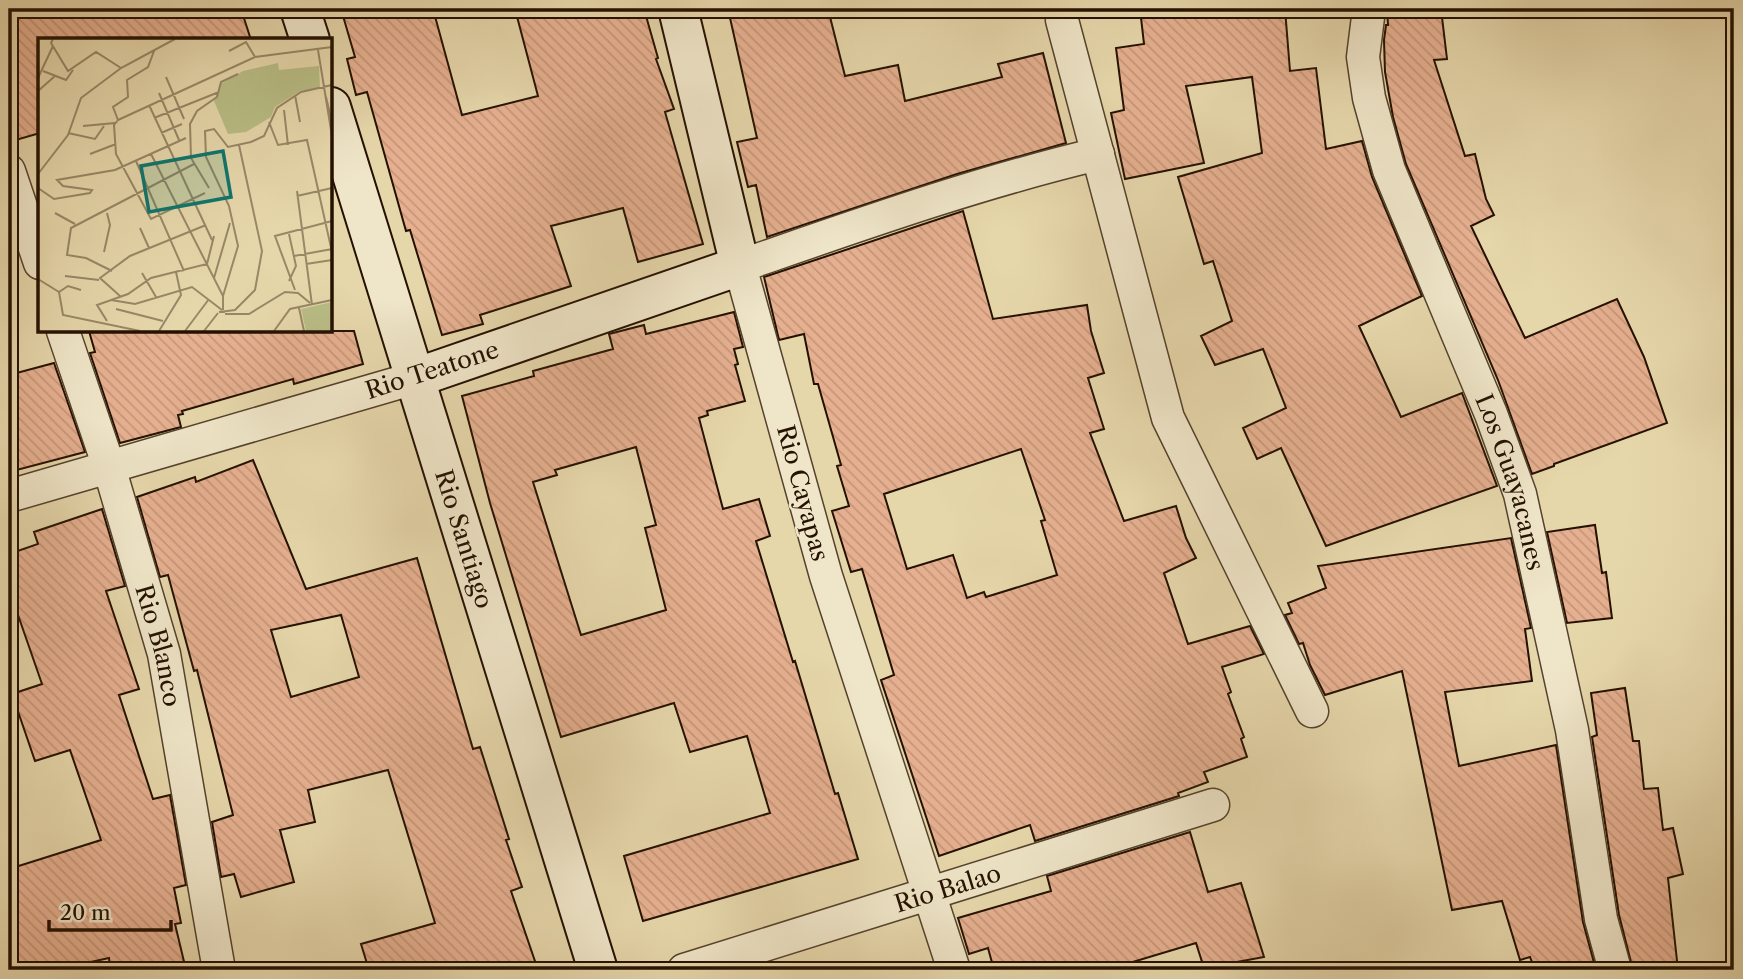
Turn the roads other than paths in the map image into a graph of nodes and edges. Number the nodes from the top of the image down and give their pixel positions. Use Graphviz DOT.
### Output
graph roads {
  1 [pos="300,9"];
  2 [pos="678,9"];
  3 [pos="1062,9"];
  4 [pos="1368,9"];
  5 [pos="309,38"];
  6 [pos="332,110"];
  7 [pos="1098,155"];
  8 [pos="9,171"];
  9 [pos="38,257"];
  10 [pos="740,266"];
  11 [pos="63,332"];
  12 [pos="415,377"];
  13 [pos="109,467"];
  14 [pos="9,496"];
  15 [pos="1312,711"];
  16 [pos="1213,804"];
  17 [pos="930,894"];
  18 [pos="219,970"];
  19 [pos="598,970"];
  20 [pos="684,970"];
  21 [pos="954,970"];
  22 [pos="1615,970"];
  1 -- 5 [label="street"];
  2 -- 10 [label="street, Rio Cayapas"];
  3 -- 7 [label="street"];
  4 -- 22 [label="street, Los Guayacanes"];
  6 -- 12 [label="street, Rio Santiago"];
  7 -- 10 [label="street, Rio Teatone"];
  7 -- 15 [label="street"];
  8 -- 9 [label="street"];
  10 -- 12 [label="street, Rio Teatone"];
  10 -- 17 [label="street, Rio Cayapas"];
  11 -- 13 [label="street, Rio Blanco"];
  12 -- 13 [label="street, Rio Teatone"];
  12 -- 19 [label="street, Rio Santiago"];
  13 -- 14 [label="street, Rio Teatone"];
  13 -- 18 [label="street, Rio Blanco"];
  16 -- 17 [label="street, Rio Balao"];
  17 -- 20 [label="street, Rio Balao"];
  17 -- 21 [label="street, Rio Cayapas"];
}
